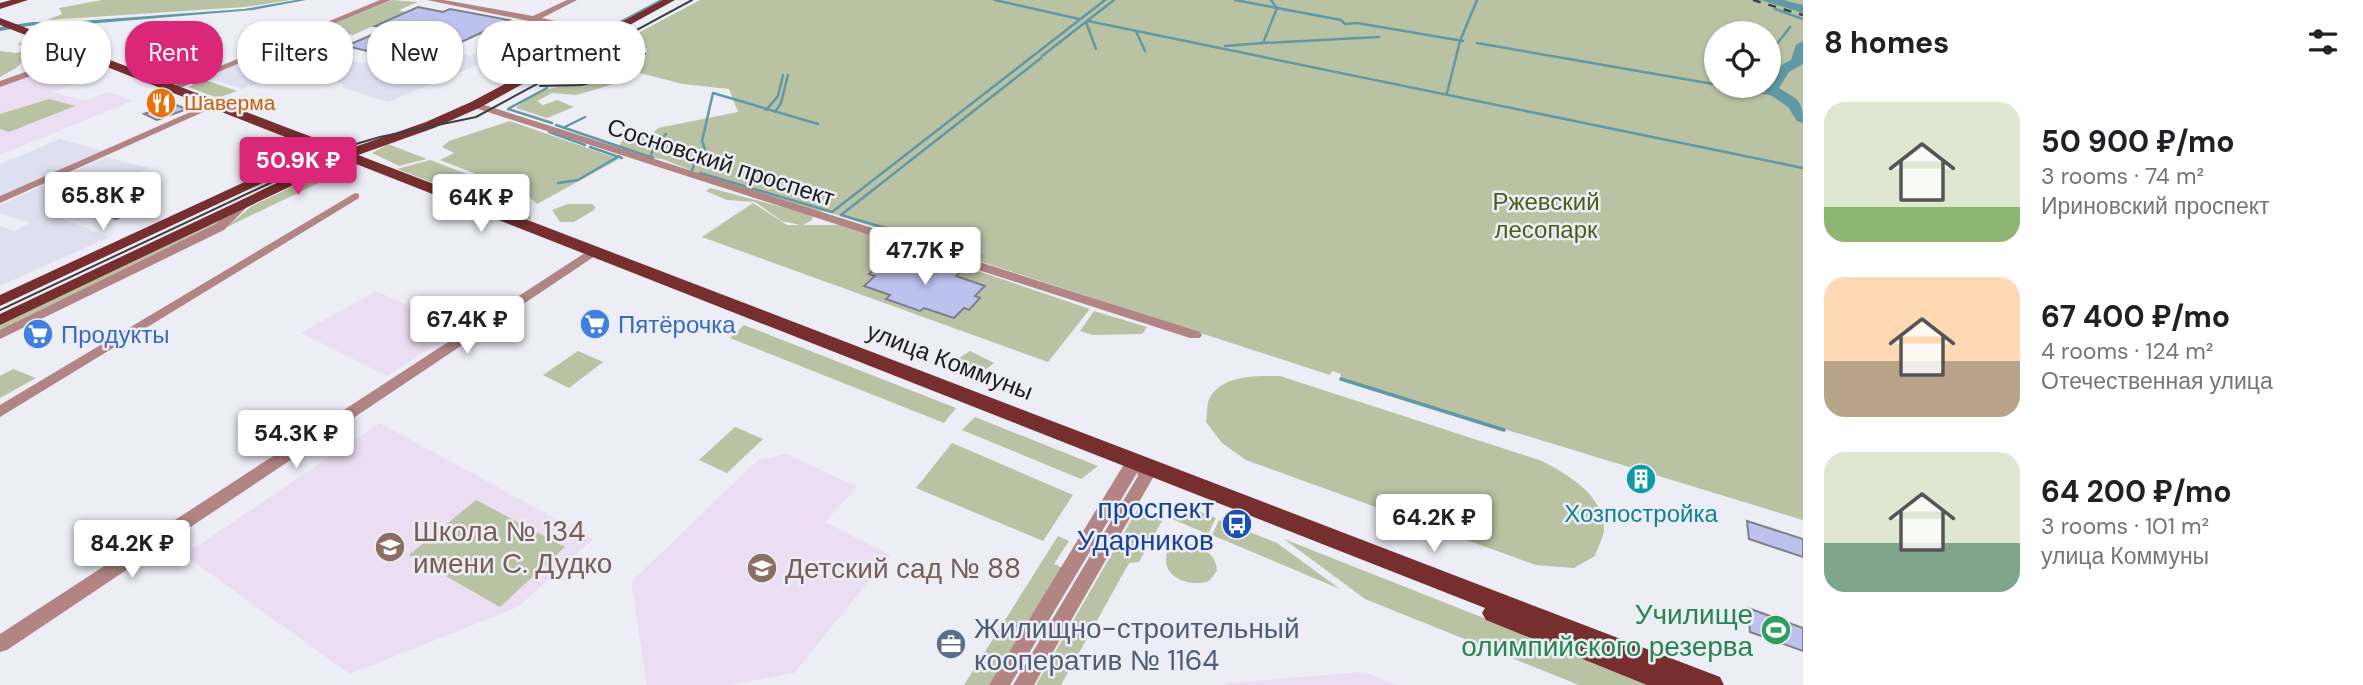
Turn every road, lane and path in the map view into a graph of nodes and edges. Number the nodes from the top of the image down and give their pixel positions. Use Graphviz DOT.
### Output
graph roads {
  1 [pos="23,0"];
  2 [pos="387,0"];
  3 [pos="431,0"];
  4 [pos="573,0"];
  5 [pos="670,0"];
  6 [pos="0,6"];
  7 [pos="534,19"];
  8 [pos="1,21"];
  9 [pos="544,21"];
  10 [pos="630,21"];
  11 [pos="21,29"];
  12 [pos="111,65"];
  13 [pos="21,76"];
  14 [pos="0,84"];
  15 [pos="514,84"];
  16 [pos="170,89"];
  17 [pos="475,105"];
  18 [pos="212,106"];
  19 [pos="334,154"];
  20 [pos="355,196"];
  21 [pos="0,201"];
  22 [pos="244,204"];
  23 [pos="590,254"];
  24 [pos="0,300"];
  25 [pos="0,320"];
  26 [pos="0,335"];
  27 [pos="1195,335"];
  28 [pos="0,412"];
  29 [pos="1139,470"];
  30 [pos="0,644"];
  31 [pos="999,685"];
  32 [pos="1023,685"];
  33 [pos="1675,685"];
  34 [pos="1711,685"];
  1 -- 6 [label="main road"];
  2 -- 16 [label="street"];
  3 -- 7 [label="street"];
  4 -- 7 [label="street"];
  5 -- 10 [label="main road"];
  7 -- 9 [label="street"];
  8 -- 11 [label="main road, улица Коммуны"];
  12 -- 16 [label="main road, улица Коммуны"];
  13 -- 14 [label="street"];
  15 -- 17 [label="main road"];
  16 -- 18 [label="main road, улица Коммуны"];
  17 -- 19 [label="main road"];
  17 -- 27 [label="street, Сосновский проспект"];
  18 -- 19 [label="main road, улица Коммуны"];
  18 -- 21 [label="street"];
  19 -- 22 [label="main road"];
  19 -- 23 [label="main road, улица Коммуны"];
  19 -- 24 [label="main road"];
  20 -- 28 [label="street"];
  22 -- 25 [label="main road"];
  22 -- 26 [label="street"];
  23 -- 29 [label="main road, улица Коммуны"];
  23 -- 30 [label="street"];
  29 -- 31 [label="street"];
  29 -- 32 [label="street"];
  29 -- 33 [label="main road, улица Коммуны"];
  29 -- 34 [label="main road, улица Коммуны"];
}
